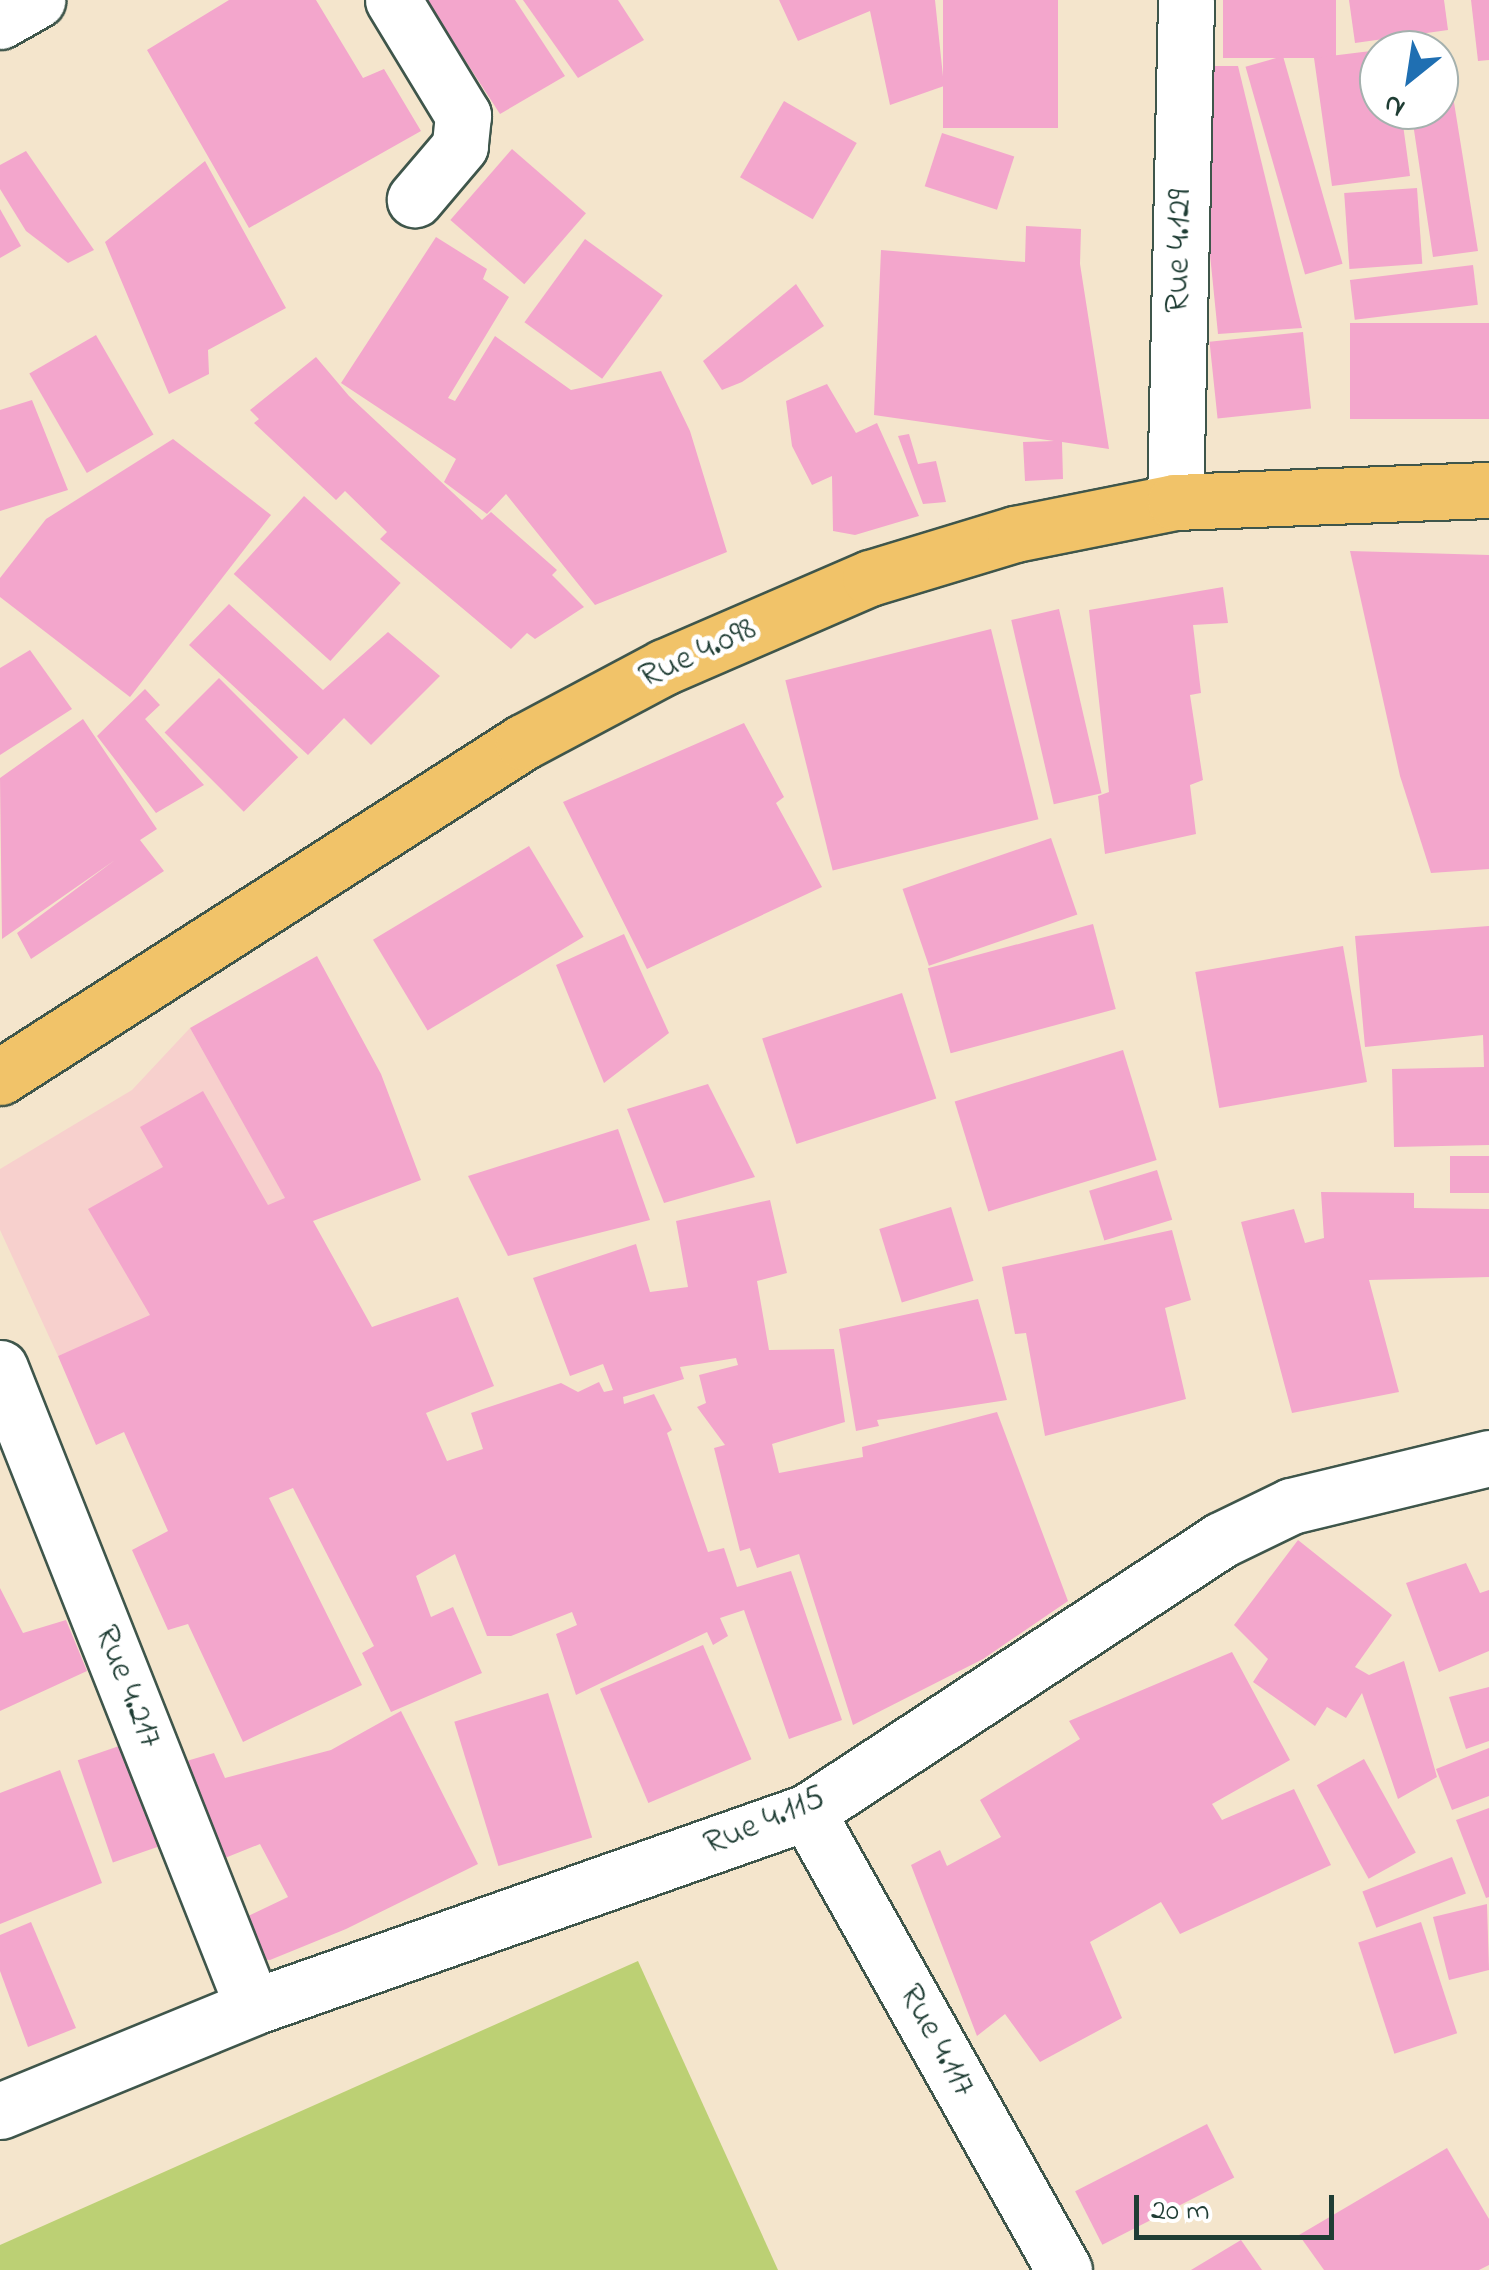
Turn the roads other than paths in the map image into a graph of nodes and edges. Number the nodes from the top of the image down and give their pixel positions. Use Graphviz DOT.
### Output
graph roads {
  1 [pos="37,0"];
  2 [pos="394,0"];
  3 [pos="1186,0"];
  4 [pos="0,21"];
  5 [pos="415,199"];
  6 [pos="1489,490"];
  7 [pos="1174,502"];
  8 [pos="0,1077"];
  9 [pos="0,1368"];
  10 [pos="1489,1458"];
  11 [pos="807,1812"];
  12 [pos="253,2007"];
  13 [pos="0,2111"];
  14 [pos="1064,2270"];
  1 -- 4 [label="street"];
  2 -- 5 [label="street"];
  3 -- 7 [label="street, Rue 4.129"];
  6 -- 7 [label="main road, Rue 4.098"];
  7 -- 8 [label="main road, Rue 4.098"];
  9 -- 12 [label="street, Rue 4.217"];
  10 -- 11 [label="street, Rue 4.115"];
  11 -- 12 [label="street, Rue 4.115"];
  11 -- 14 [label="street, Rue 4.117"];
  12 -- 13 [label="street, Rue 4.115"];
}
